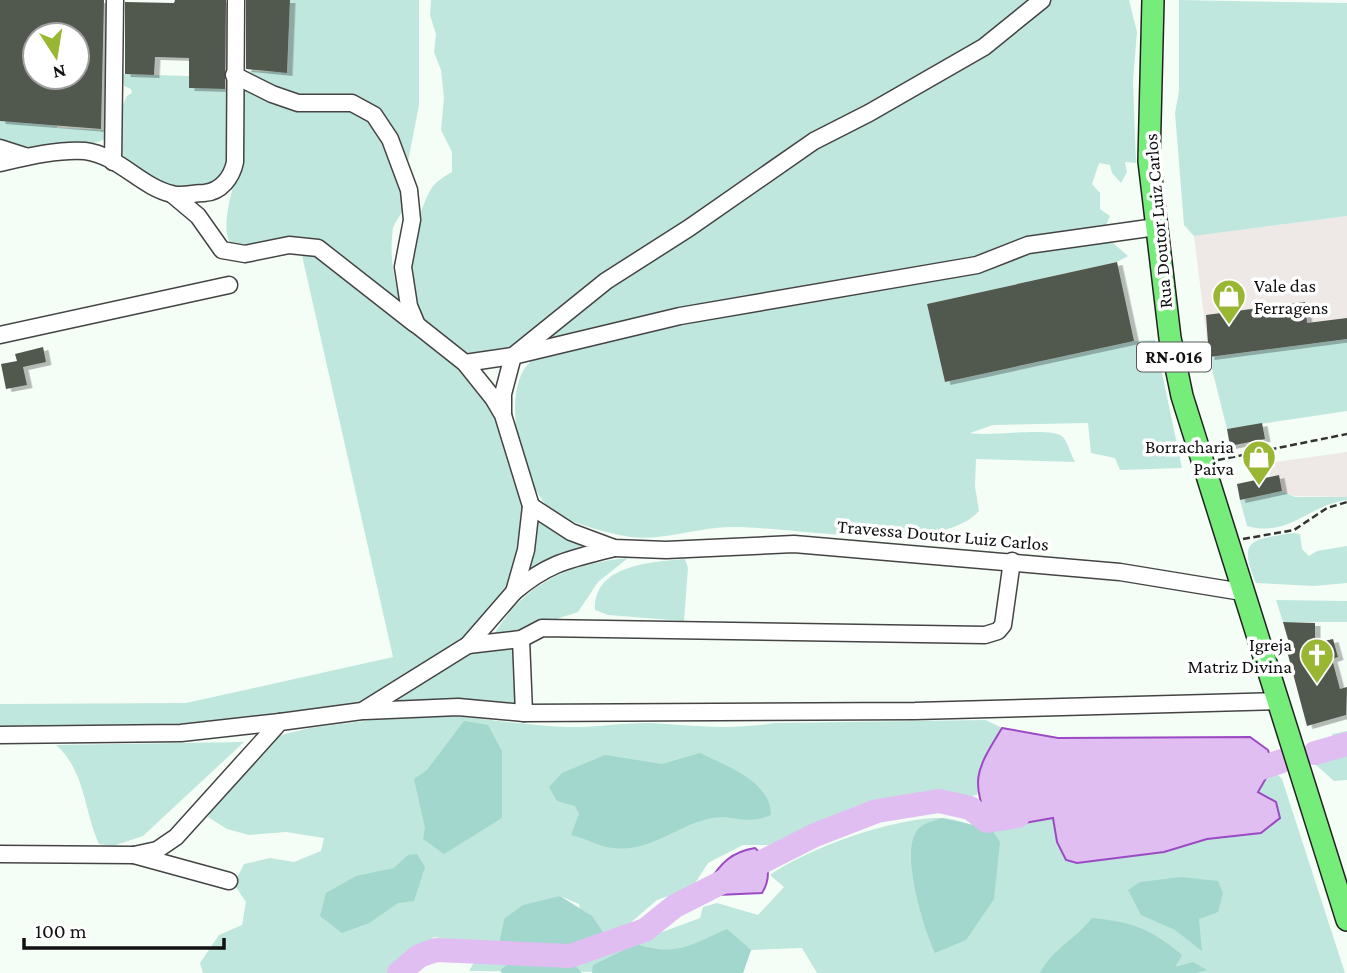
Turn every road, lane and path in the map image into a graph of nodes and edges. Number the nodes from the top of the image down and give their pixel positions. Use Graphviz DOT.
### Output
graph roads {
  1 [pos="115,0"];
  2 [pos="236,0"];
  3 [pos="1042,0"];
  4 [pos="1153,0"];
  5 [pos="234,75"];
  6 [pos="0,148"];
  7 [pos="27,157"];
  8 [pos="113,162"];
  9 [pos="0,163"];
  10 [pos="173,195"];
  11 [pos="1156,227"];
  12 [pos="229,285"];
  13 [pos="417,325"];
  14 [pos="0,335"];
  15 [pos="513,356"];
  16 [pos="465,363"];
  17 [pos="503,415"];
  18 [pos="1347,434"];
  19 [pos="1201,463"];
  20 [pos="1347,502"];
  21 [pos="531,506"];
  22 [pos="1226,543"];
  23 [pos="614,548"];
  24 [pos="1012,561"];
  25 [pos="514,592"];
  26 [pos="1242,592"];
  27 [pos="521,639"];
  28 [pos="468,645"];
  29 [pos="1277,701"];
  30 [pos="362,711"];
  31 [pos="524,713"];
  32 [pos="280,722"];
  33 [pos="0,735"];
  34 [pos="0,853"];
  35 [pos="134,855"];
  36 [pos="229,881"];
  37 [pos="1347,920"];
  1 -- 8 [label="street"];
  2 -- 5 [label="street"];
  3 -- 15 [label="street"];
  4 -- 11 [label="main road, Rua Doutor Luiz Carlos / RN-016"];
  5 -- 10 [label="street"];
  5 -- 13 [label="street"];
  6 -- 7 [label="street"];
  7 -- 8 [label="street"];
  7 -- 9 [label="street"];
  8 -- 10 [label="street"];
  10 -- 13 [label="street"];
  11 -- 15 [label="street"];
  11 -- 19 [label="main road, Rua Doutor Luiz Carlos / RN-016"];
  12 -- 14 [label="street"];
  13 -- 16 [label="street"];
  15 -- 16 [label="street"];
  15 -- 17 [label="street"];
  16 -- 17 [label="street"];
  17 -- 21 [label="street"];
  18 -- 19 [label="path"];
  19 -- 22 [label="main road, Rua Doutor Luiz Carlos / RN-016"];
  20 -- 22 [label="path"];
  21 -- 23 [label="street"];
  21 -- 25 [label="street"];
  22 -- 26 [label="main road, Rua Doutor Luiz Carlos / RN-016"];
  23 -- 24 [label="street, Travessa Doutor Luiz Carlos"];
  23 -- 25 [label="street"];
  24 -- 26 [label="street, Travessa Doutor Luiz Carlos"];
  24 -- 27 [label="street"];
  25 -- 28 [label="street"];
  26 -- 29 [label="main road, Rua Doutor Luiz Carlos / RN-016"];
  27 -- 28 [label="street"];
  27 -- 31 [label="street"];
  28 -- 30 [label="street"];
  29 -- 31 [label="street"];
  29 -- 37 [label="main road, Rua Doutor Luiz Carlos / RN-016"];
  30 -- 31 [label="street"];
  30 -- 32 [label="street"];
  32 -- 33 [label="street"];
  32 -- 35 [label="street"];
  34 -- 35 [label="street"];
  35 -- 36 [label="street"];
}
